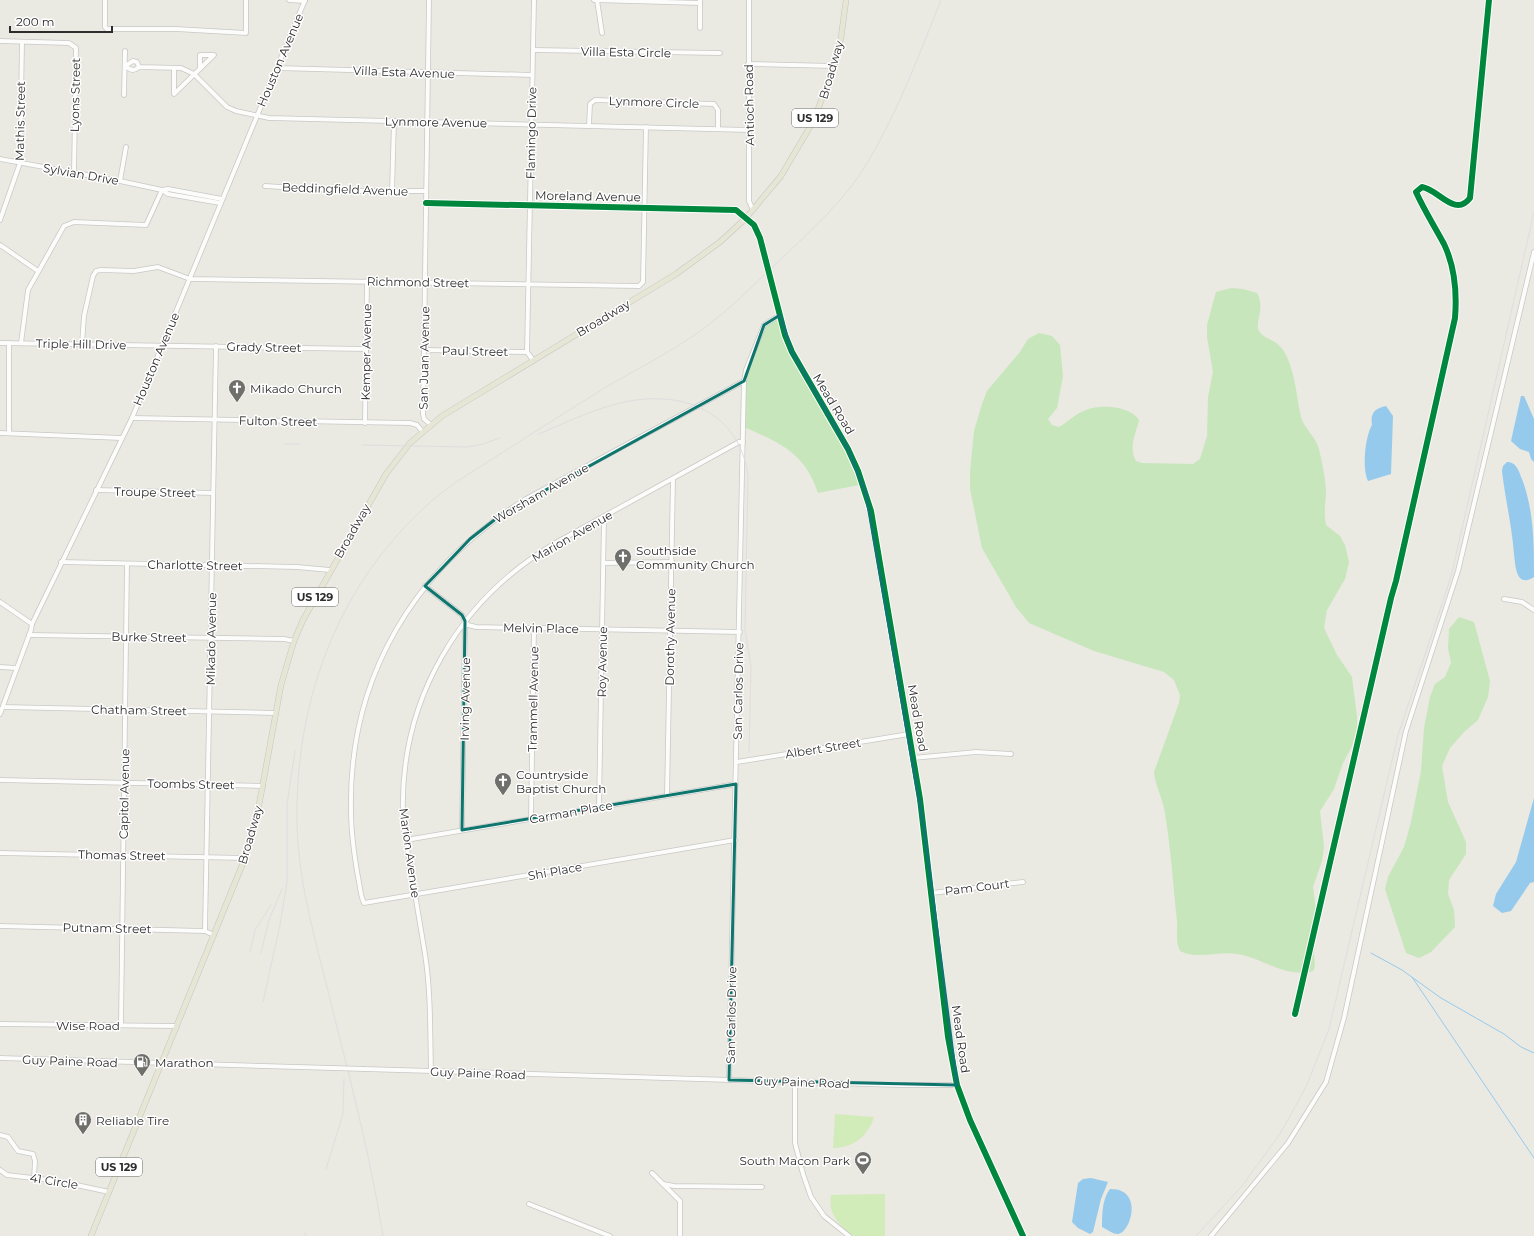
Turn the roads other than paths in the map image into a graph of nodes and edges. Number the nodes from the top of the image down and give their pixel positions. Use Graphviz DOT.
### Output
graph roads {
  1 [pos="104,0"];
  2 [pos="246,0"];
  3 [pos="289,0"];
  4 [pos="305,0"];
  5 [pos="430,0"];
  6 [pos="534,0"];
  7 [pos="594,0"];
  8 [pos="597,0"];
  9 [pos="749,0"];
  10 [pos="846,0"];
  11 [pos="1489,0"];
  12 [pos="700,2"];
  13 [pos="700,28"];
  14 [pos="602,33"];
  15 [pos="0,41"];
  16 [pos="22,42"];
  17 [pos="532,50"];
  18 [pos="125,51"];
  19 [pos="720,53"];
  20 [pos="748,64"];
  21 [pos="125,66"];
  22 [pos="834,66"];
  23 [pos="139,67"];
  24 [pos="174,68"];
  25 [pos="277,68"];
  26 [pos="200,69"];
  27 [pos="428,72"];
  28 [pos="194,74"];
  29 [pos="532,75"];
  30 [pos="124,96"];
  31 [pos="257,115"];
  32 [pos="394,121"];
  33 [pos="427,122"];
  34 [pos="531,124"];
  35 [pos="589,125"];
  36 [pos="646,127"];
  37 [pos="718,129"];
  38 [pos="749,130"];
  39 [pos="126,147"];
  40 [pos="0,159"];
  41 [pos="20,163"];
  42 [pos="74,172"];
  43 [pos="120,181"];
  44 [pos="264,186"];
  45 [pos="162,190"];
  46 [pos="392,191"];
  47 [pos="426,191"];
  48 [pos="221,201"];
  49 [pos="426,203"];
  50 [pos="530,205"];
  51 [pos="644,208"];
  52 [pos="753,210"];
  53 [pos="745,219"];
  54 [pos="0,220"];
  55 [pos="0,245"];
  56 [pos="1534,252"];
  57 [pos="38,271"];
  58 [pos="190,279"];
  59 [pos="367,281"];
  60 [pos="425,282"];
  61 [pos="528,284"];
  62 [pos="635,287"];
  63 [pos="639,296"];
  64 [pos="780,315"];
  65 [pos="0,342"];
  66 [pos="9,343"];
  67 [pos="21,343"];
  68 [pos="82,344"];
  69 [pos="162,346"];
  70 [pos="216,346"];
  71 [pos="366,349"];
  72 [pos="424,350"];
  73 [pos="527,352"];
  74 [pos="533,360"];
  75 [pos="744,382"];
  76 [pos="132,418"];
  77 [pos="215,420"];
  78 [pos="365,423"];
  79 [pos="430,424"];
  80 [pos="422,431"];
  81 [pos="0,433"];
  82 [pos="9,433"];
  83 [pos="121,438"];
  84 [pos="743,442"];
  85 [pos="673,479"];
  86 [pos="96,490"];
  87 [pos="214,493"];
  88 [pos="604,517"];
  89 [pos="61,562"];
  90 [pos="672,562"];
  91 [pos="604,563"];
  92 [pos="127,564"];
  93 [pos="212,566"];
  94 [pos="330,570"];
  95 [pos="425,586"];
  96 [pos="1504,599"];
  97 [pos="0,602"];
  98 [pos="1534,610"];
  99 [pos="465,622"];
  100 [pos="32,624"];
  101 [pos="534,628"];
  102 [pos="602,629"];
  103 [pos="670,630"];
  104 [pos="740,632"];
  105 [pos="29,635"];
  106 [pos="126,636"];
  107 [pos="211,638"];
  108 [pos="294,641"];
  109 [pos="0,667"];
  110 [pos="16,668"];
  111 [pos="3,707"];
  112 [pos="125,710"];
  113 [pos="210,712"];
  114 [pos="276,713"];
  115 [pos="0,714"];
  116 [pos="909,734"];
  117 [pos="1011,754"];
  118 [pos="913,758"];
  119 [pos="737,762"];
  120 [pos="0,780"];
  121 [pos="124,783"];
  122 [pos="209,784"];
  123 [pos="736,784"];
  124 [pos="263,786"];
  125 [pos="667,795"];
  126 [pos="599,807"];
  127 [pos="530,818"];
  128 [pos="462,830"];
  129 [pos="406,840"];
  130 [pos="735,840"];
  131 [pos="0,853"];
  132 [pos="123,855"];
  133 [pos="208,856"];
  134 [pos="245,858"];
  135 [pos="1023,882"];
  136 [pos="932,893"];
  137 [pos="415,895"];
  138 [pos="375,901"];
  139 [pos="0,926"];
  140 [pos="122,929"];
  141 [pos="206,931"];
  142 [pos="214,935"];
  143 [pos="1295,1014"];
  144 [pos="0,1024"];
  145 [pos="121,1025"];
  146 [pos="177,1026"];
  147 [pos="0,1058"];
  148 [pos="161,1064"];
  149 [pos="432,1071"];
  150 [pos="729,1080"];
  151 [pos="795,1082"];
  152 [pos="956,1085"];
  153 [pos="0,1135"];
  154 [pos="0,1170"];
  155 [pos="652,1173"];
  156 [pos="34,1178"];
  157 [pos="663,1184"];
  158 [pos="762,1187"];
  159 [pos="109,1192"];
  160 [pos="529,1204"];
  161 [pos="91,1236"];
  162 [pos="610,1236"];
  163 [pos="680,1236"];
  164 [pos="849,1236"];
  165 [pos="1023,1236"];
  166 [pos="1211,1236"];
  1 -- 2 [label="street"];
  3 -- 4 [label="street"];
  4 -- 25 [label="street, Houston Avenue"];
  5 -- 27 [label="street, San Juan Avenue"];
  6 -- 17 [label="street, Flamingo Drive"];
  7 -- 8 [label="street"];
  8 -- 12 [label="street"];
  8 -- 14 [label="street"];
  9 -- 20 [label="street, Antioch Road"];
  10 -- 22 [label="main road, Broadway / US 129"];
  11 -- 143 [label="street"];
  12 -- 13 [label="street"];
  15 -- 16 [label="street, Lyons Street"];
  16 -- 41 [label="street, Mathis Street"];
  16 -- 42 [label="street, Lyons Street"];
  17 -- 19 [label="street, Villa Esta Circle"];
  17 -- 29 [label="street, Flamingo Drive"];
  18 -- 21 [label="street"];
  20 -- 22 [label="street"];
  20 -- 38 [label="street, Antioch Road"];
  21 -- 23 [label="street, Lynmore Avenue"];
  21 -- 23 [label="street, Lynmore Avenue"];
  21 -- 30 [label="street"];
  22 -- 52 [label="main road, Broadway / US 129"];
  23 -- 24 [label="street, Lynmore Avenue"];
  24 -- 28 [label="street, Lynmore Avenue"];
  24 -- 28 [label="street"];
  25 -- 27 [label="street, Villa Esta Avenue"];
  25 -- 31 [label="street, Houston Avenue"];
  26 -- 28 [label="street"];
  27 -- 29 [label="street, Villa Esta Avenue"];
  27 -- 33 [label="street, San Juan Avenue"];
  28 -- 31 [label="street, Lynmore Avenue"];
  29 -- 34 [label="street, Flamingo Drive"];
  31 -- 32 [label="street, Lynmore Avenue"];
  31 -- 48 [label="street, Houston Avenue"];
  32 -- 33 [label="street, Lynmore Avenue"];
  32 -- 46 [label="street"];
  33 -- 34 [label="street, Lynmore Avenue"];
  33 -- 47 [label="street, San Juan Avenue"];
  34 -- 35 [label="street, Lynmore Avenue"];
  34 -- 50 [label="street, Flamingo Drive"];
  35 -- 36 [label="street, Lynmore Avenue"];
  35 -- 37 [label="street, Lynmore Circle"];
  36 -- 37 [label="street, Lynmore Avenue"];
  36 -- 51 [label="street"];
  37 -- 38 [label="street, Lynmore Avenue"];
  38 -- 52 [label="street, Antioch Road"];
  39 -- 43 [label="street"];
  40 -- 41 [label="street, Sylvian Drive"];
  41 -- 42 [label="street, Sylvian Drive"];
  41 -- 54 [label="street, Mathis Street"];
  42 -- 43 [label="street, Sylvian Drive"];
  43 -- 45 [label="street, Sylvian Drive"];
  44 -- 46 [label="street, Beddingfield Avenue"];
  45 -- 48 [label="street, Sylvian Drive"];
  45 -- 57 [label="street"];
  46 -- 47 [label="street, Beddingfield Avenue"];
  47 -- 49 [label="street, San Juan Avenue"];
  48 -- 58 [label="street, Houston Avenue"];
  49 -- 50 [label="street, Moreland Avenue"];
  49 -- 60 [label="street, San Juan Avenue"];
  50 -- 51 [label="street, Moreland Avenue"];
  50 -- 61 [label="street, Flamingo Drive"];
  51 -- 53 [label="street, Moreland Avenue"];
  51 -- 62 [label="street"];
  52 -- 53 [label="main road, Broadway / US 129"];
  53 -- 63 [label="main road, Broadway / US 129"];
  53 -- 64 [label="street, Mead Road, bridge"];
  55 -- 57 [label="street"];
  56 -- 166 [label="street"];
  57 -- 67 [label="street"];
  58 -- 59 [label="street, Richmond Street"];
  58 -- 68 [label="street, Richmond Street"];
  58 -- 69 [label="street, Houston Avenue"];
  59 -- 60 [label="street, Richmond Street"];
  59 -- 71 [label="street, Kemper Avenue"];
  60 -- 61 [label="street, Richmond Street"];
  60 -- 72 [label="street, San Juan Avenue"];
  61 -- 62 [label="street, Richmond Street"];
  61 -- 73 [label="street, Flamingo Drive"];
  62 -- 63 [label="street"];
  63 -- 74 [label="main road, Broadway / US 129"];
  64 -- 75 [label="street, San Carlos Drive"];
  64 -- 116 [label="street, Mead Road"];
  65 -- 66 [label="street, Triple Hill Drive"];
  66 -- 67 [label="street, Triple Hill Drive"];
  66 -- 82 [label="street"];
  67 -- 68 [label="street, Triple Hill Drive"];
  68 -- 69 [label="street, Triple Hill Drive"];
  69 -- 70 [label="street, Grady Street"];
  69 -- 76 [label="street, Houston Avenue"];
  70 -- 71 [label="street, Grady Street"];
  70 -- 77 [label="street, Mikado Avenue"];
  71 -- 78 [label="street, Kemper Avenue"];
  72 -- 73 [label="street, Paul Street"];
  72 -- 79 [label="street, San Juan Avenue"];
  73 -- 74 [label="street"];
  74 -- 79 [label="main road, Broadway / US 129"];
  75 -- 84 [label="street, San Carlos Drive"];
  75 -- 95 [label="street, Worsham Avenue"];
  76 -- 77 [label="street, Fulton Street"];
  76 -- 83 [label="street, Houston Avenue"];
  77 -- 78 [label="street, Fulton Street"];
  77 -- 87 [label="street, Mikado Avenue"];
  78 -- 80 [label="street, Fulton Street"];
  79 -- 80 [label="main road, Broadway / US 129"];
  80 -- 94 [label="main road, Broadway / US 129"];
  81 -- 82 [label="street"];
  82 -- 83 [label="street"];
  83 -- 86 [label="street, Houston Avenue"];
  84 -- 85 [label="street, Marion Avenue"];
  84 -- 104 [label="street, San Carlos Drive"];
  85 -- 88 [label="street, Marion Avenue"];
  85 -- 90 [label="street, Dorothy Avenue"];
  86 -- 87 [label="street, Troupe Street"];
  86 -- 89 [label="street, Houston Avenue"];
  87 -- 93 [label="street, Mikado Avenue"];
  88 -- 91 [label="street, Roy Avenue"];
  88 -- 99 [label="street, Marion Avenue"];
  89 -- 92 [label="street, Charlotte Street"];
  89 -- 100 [label="street, Houston Avenue"];
  90 -- 91 [label="street"];
  90 -- 103 [label="street, Dorothy Avenue"];
  91 -- 102 [label="street, Roy Avenue"];
  92 -- 93 [label="street, Charlotte Street"];
  92 -- 106 [label="street, Capitol Avenue"];
  93 -- 94 [label="street, Charlotte Street"];
  93 -- 107 [label="street, Mikado Avenue"];
  94 -- 108 [label="main road, Broadway / US 129"];
  95 -- 99 [label="street"];
  95 -- 138 [label="street, Worsham Avenue"];
  96 -- 98 [label="street"];
  97 -- 100 [label="street"];
  99 -- 101 [label="street, Melvin Place"];
  99 -- 128 [label="street, Irving Avenue"];
  99 -- 129 [label="street, Marion Avenue"];
  100 -- 105 [label="street, Houston Avenue"];
  101 -- 102 [label="street, Melvin Place"];
  101 -- 127 [label="street, Trammell Avenue"];
  102 -- 103 [label="street, Melvin Place"];
  102 -- 126 [label="street, Roy Avenue"];
  103 -- 104 [label="street, Melvin Place"];
  103 -- 125 [label="street, Dorothy Avenue"];
  104 -- 119 [label="street, San Carlos Drive"];
  105 -- 106 [label="street, Burke Street"];
  105 -- 110 [label="street, Houston Avenue"];
  106 -- 107 [label="street, Burke Street"];
  106 -- 112 [label="street, Capitol Avenue"];
  107 -- 108 [label="street, Burke Street"];
  107 -- 113 [label="street, Mikado Avenue"];
  108 -- 114 [label="main road, Broadway / US 129"];
  109 -- 110 [label="street"];
  110 -- 111 [label="street, Houston Avenue"];
  111 -- 112 [label="street, Chatham Street"];
  111 -- 115 [label="street, Houston Avenue"];
  112 -- 113 [label="street, Chatham Street"];
  112 -- 121 [label="street, Capitol Avenue"];
  113 -- 114 [label="street, Chatham Street"];
  113 -- 122 [label="street, Mikado Avenue"];
  114 -- 124 [label="main road, Broadway / US 129"];
  116 -- 118 [label="street, Mead Road"];
  116 -- 119 [label="street, Albert Street"];
  117 -- 118 [label="street"];
  118 -- 136 [label="street, Mead Road"];
  119 -- 123 [label="street, San Carlos Drive"];
  120 -- 121 [label="street, Toombs Street"];
  121 -- 122 [label="street, Toombs Street"];
  121 -- 132 [label="street, Capitol Avenue"];
  122 -- 124 [label="street, Toombs Street"];
  122 -- 133 [label="street, Mikado Avenue"];
  123 -- 125 [label="street, Carman Place"];
  123 -- 130 [label="street, San Carlos Drive"];
  124 -- 134 [label="main road, Broadway / US 129"];
  125 -- 126 [label="street, Carman Place"];
  126 -- 127 [label="street, Carman Place"];
  127 -- 128 [label="street, Carman Place"];
  128 -- 129 [label="street, Carman Place"];
  129 -- 137 [label="street, Marion Avenue"];
  130 -- 137 [label="street, Shi Place"];
  130 -- 150 [label="street, San Carlos Drive"];
  131 -- 132 [label="street, Thomas Street"];
  132 -- 133 [label="street, Thomas Street"];
  132 -- 140 [label="street, Capitol Avenue"];
  133 -- 134 [label="street, Thomas Street"];
  133 -- 141 [label="street, Mikado Avenue"];
  134 -- 142 [label="main road, Broadway / US 129"];
  135 -- 136 [label="street, Pam Court"];
  136 -- 152 [label="street, Mead Road"];
  137 -- 138 [label="street, Shi Place"];
  137 -- 149 [label="street, Marion Avenue"];
  139 -- 140 [label="street, Putnam Street"];
  140 -- 141 [label="street, Putnam Street"];
  140 -- 145 [label="street, Capitol Avenue"];
  141 -- 142 [label="street, Putnam Street"];
  142 -- 146 [label="main road, Broadway / US 129"];
  144 -- 145 [label="street, Wise Road"];
  145 -- 146 [label="street, Wise Road"];
  146 -- 148 [label="main road, Broadway / US 129"];
  147 -- 148 [label="street, Guy Paine Road"];
  148 -- 149 [label="street, Guy Paine Road, bridge"];
  148 -- 159 [label="main road, Broadway / US 129"];
  149 -- 150 [label="street, Guy Paine Road"];
  150 -- 151 [label="street, Guy Paine Road"];
  151 -- 152 [label="street, Guy Paine Road"];
  151 -- 164 [label="street"];
  152 -- 165 [label="street, Mead Road"];
  153 -- 156 [label="street"];
  154 -- 156 [label="street, 41 Circle"];
  155 -- 157 [label="street"];
  156 -- 159 [label="street, 41 Circle"];
  157 -- 158 [label="street"];
  157 -- 163 [label="street"];
  159 -- 161 [label="main road, Broadway / US 129"];
  160 -- 162 [label="street"];
}
